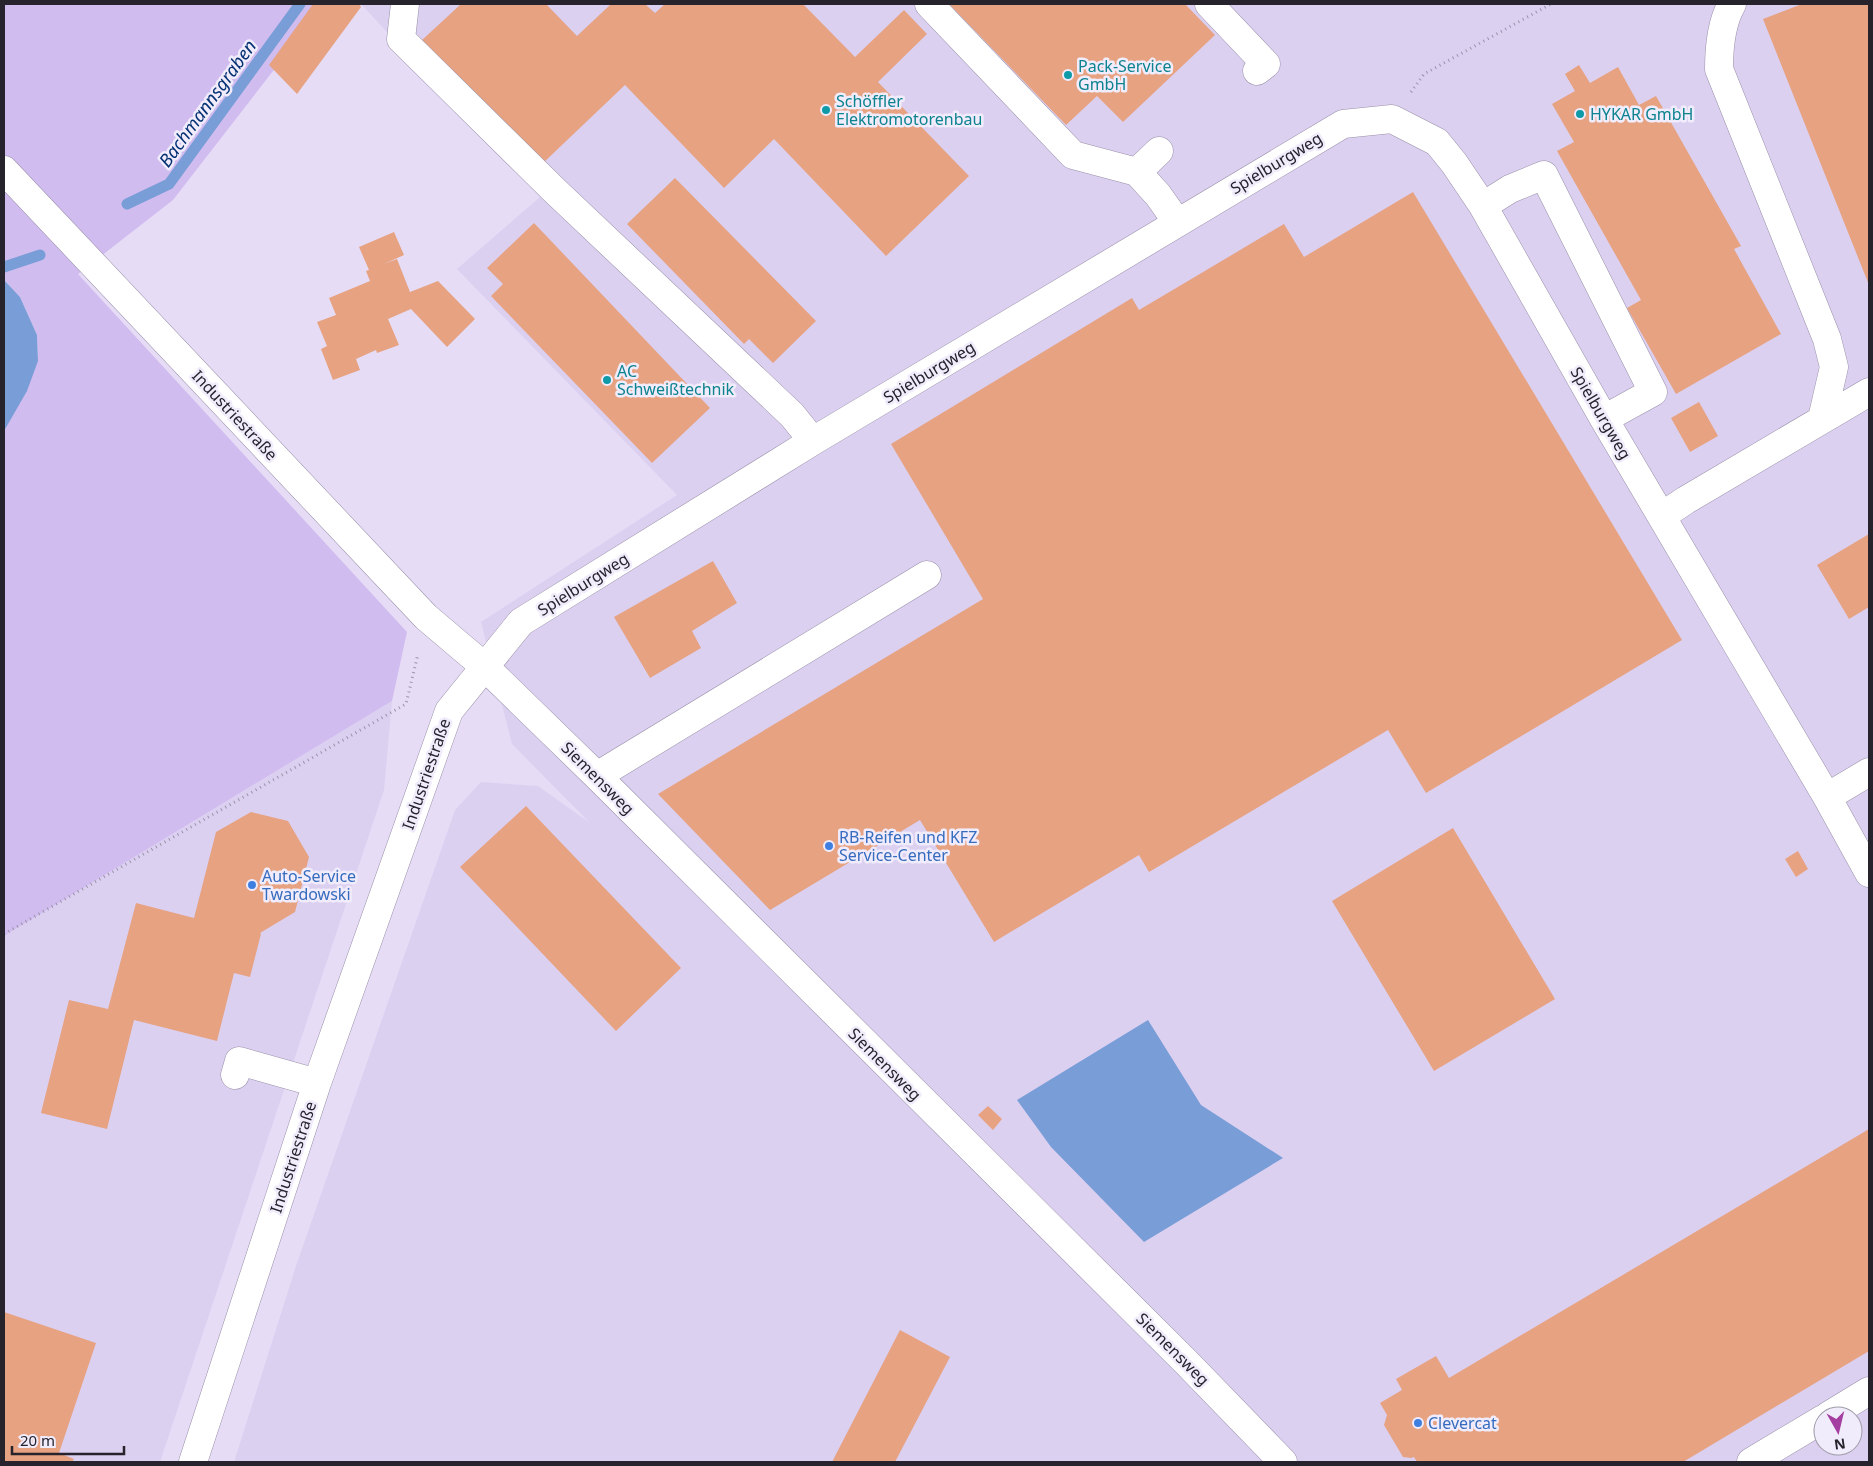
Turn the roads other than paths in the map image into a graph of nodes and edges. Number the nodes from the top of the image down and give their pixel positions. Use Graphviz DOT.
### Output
graph roads {
  1 [pos="405,4"];
  2 [pos="929,4"];
  3 [pos="1209,4"];
  4 [pos="1732,4"];
  5 [pos="1257,71"];
  6 [pos="1159,151"];
  7 [pos="4,170"];
  8 [pos="1138,172"];
  9 [pos="1483,206"];
  10 [pos="1177,222"];
  11 [pos="1869,392"];
  12 [pos="1604,419"];
  13 [pos="1822,419"];
  14 [pos="813,441"];
  15 [pos="1662,516"];
  16 [pos="926,575"];
  17 [pos="485,667"];
  18 [pos="1869,772"];
  19 [pos="597,776"];
  20 [pos="1827,797"];
  21 [pos="1869,873"];
  22 [pos="239,1062"];
  23 [pos="317,1083"];
  24 [pos="1869,1391"];
  25 [pos="1844,1406"];
  26 [pos="1813,1425"];
  27 [pos="193,1462"];
  28 [pos="1283,1462"];
  29 [pos="1751,1462"];
  1 -- 14 [label="street"];
  2 -- 8 [label="street"];
  3 -- 5 [label="street"];
  4 -- 13 [label="street"];
  6 -- 8 [label="street"];
  7 -- 17 [label="street, Industriestraße"];
  8 -- 10 [label="street"];
  9 -- 10 [label="street, Spielburgweg"];
  9 -- 12 [label="street, Spielburgweg"];
  9 -- 12 [label="street"];
  10 -- 14 [label="street, Spielburgweg"];
  11 -- 13 [label="street"];
  12 -- 15 [label="street, Spielburgweg"];
  13 -- 15 [label="street"];
  14 -- 17 [label="street, Spielburgweg"];
  15 -- 20 [label="street, Spielburgweg"];
  16 -- 19 [label="street"];
  17 -- 19 [label="street, Siemensweg"];
  17 -- 23 [label="street, Industriestraße"];
  18 -- 20 [label="street"];
  19 -- 28 [label="street, Siemensweg"];
  20 -- 21 [label="street, Spielburgweg"];
  22 -- 23 [label="street"];
  23 -- 27 [label="street, Industriestraße"];
  24 -- 25 [label="street"];
  26 -- 29 [label="street"];
}
